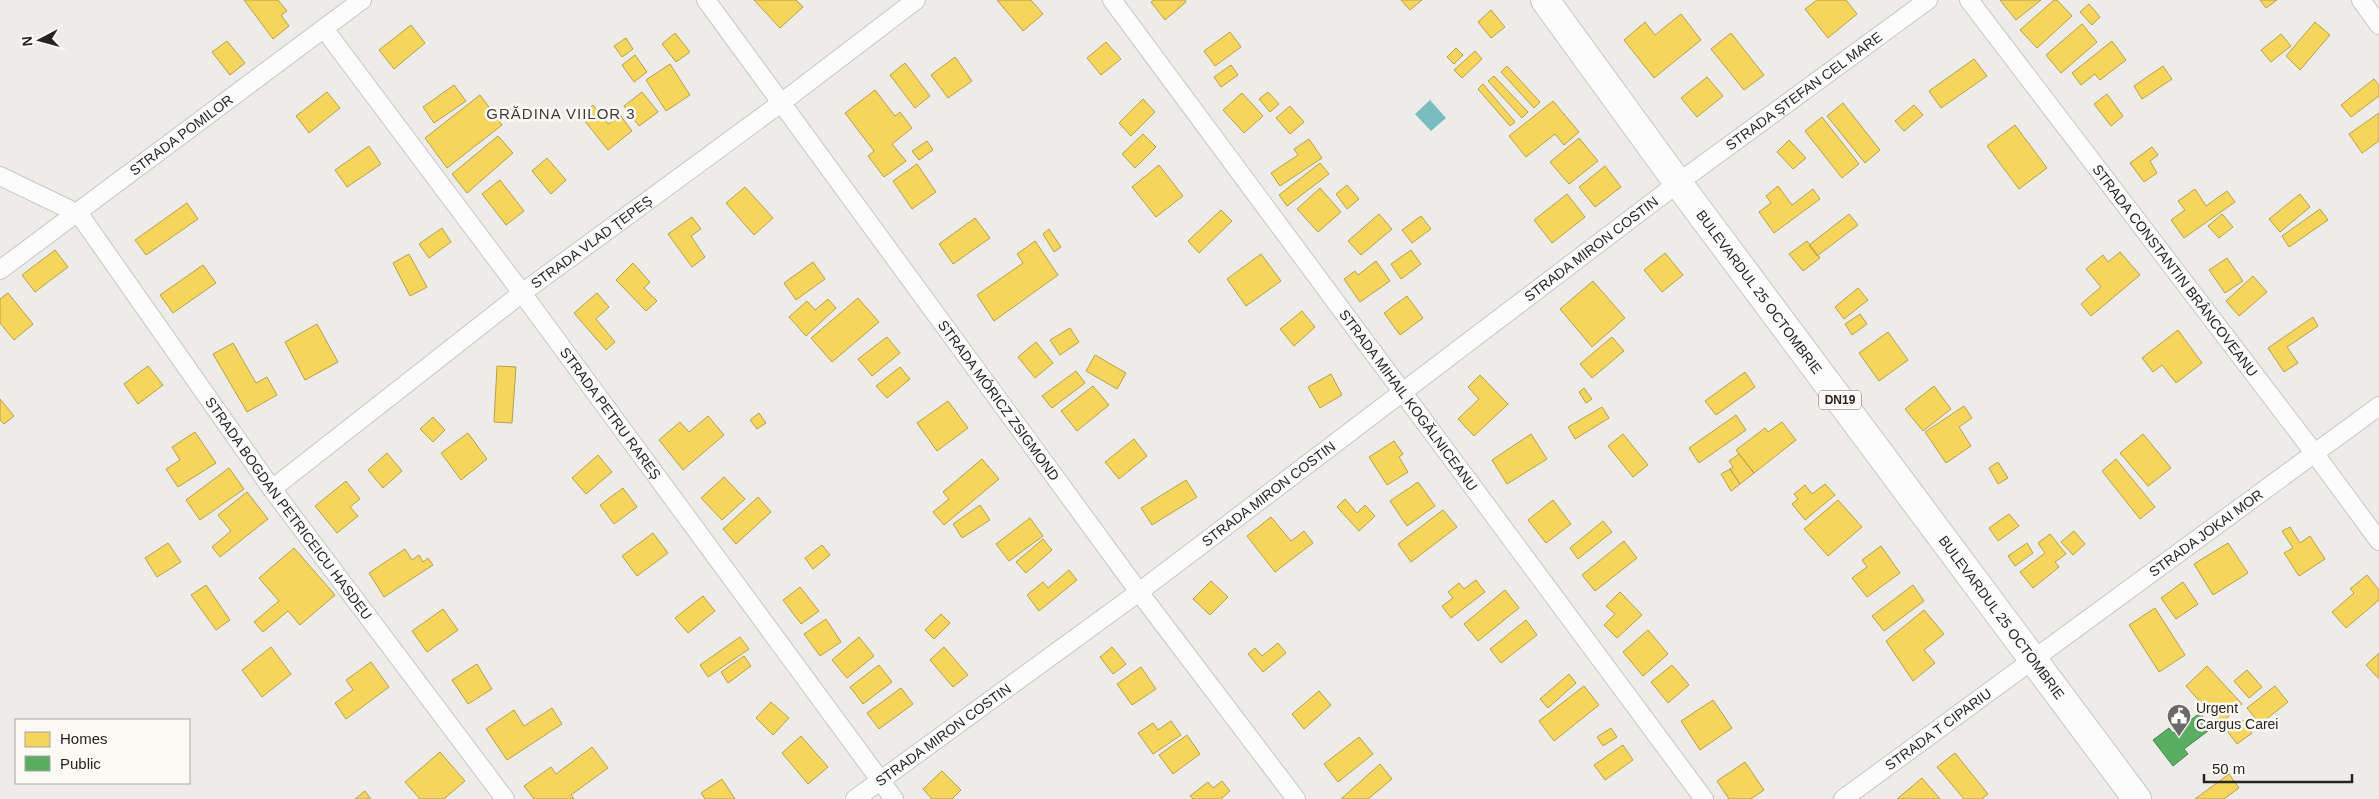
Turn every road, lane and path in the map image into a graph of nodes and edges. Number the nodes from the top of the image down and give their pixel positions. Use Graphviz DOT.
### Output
graph roads {
  1 [pos="362,0"];
  2 [pos="706,0"];
  3 [pos="916,0"];
  4 [pos="1112,0"];
  5 [pos="1545,0"];
  6 [pos="1928,0"];
  7 [pos="1969,0"];
  8 [pos="2361,0"];
  9 [pos="2379,25"];
  10 [pos="324,30"];
  11 [pos="781,103"];
  12 [pos="0,176"];
  13 [pos="1678,183"];
  14 [pos="78,214"];
  15 [pos="0,270"];
  16 [pos="522,293"];
  17 [pos="1404,392"];
  18 [pos="2379,406"];
  19 [pos="2316,454"];
  20 [pos="272,489"];
  21 [pos="2379,541"];
  22 [pos="1139,592"];
  23 [pos="2033,660"];
  24 [pos="880,780"];
  25 [pos="505,799"];
  26 [pos="855,799"];
  27 [pos="894,799"];
  28 [pos="1296,799"];
  29 [pos="1704,799"];
  30 [pos="1843,799"];
  31 [pos="2137,799"];
  1 -- 10 [label="street, STRADA POMILOR"];
  2 -- 11 [label="street, STRADA MÓRICZ ZSIGMOND"];
  3 -- 11 [label="street, STRADA VLAD ȚEPEȘ"];
  4 -- 17 [label="street, STRADA MIHAIL KOGĂLNICEANU"];
  5 -- 13 [label="main road, BULEVARDUL 25 OCTOMBRIE / DN19"];
  6 -- 13 [label="street, STRADA ȘTEFAN CEL MARE"];
  7 -- 19 [label="street, STRADA CONSTANTIN BRÂNCOVEANU"];
  8 -- 9 [label="street"];
  10 -- 14 [label="street, STRADA POMILOR"];
  10 -- 16 [label="street, STRADA PETRU RAREȘ"];
  11 -- 16 [label="street, STRADA VLAD ȚEPEȘ"];
  11 -- 22 [label="street, STRADA MÓRICZ ZSIGMOND"];
  12 -- 14 [label="street"];
  13 -- 17 [label="street, STRADA MIRON COSTIN"];
  13 -- 23 [label="main road, BULEVARDUL 25 OCTOMBRIE / DN19"];
  14 -- 15 [label="street, STRADA POMILOR"];
  14 -- 20 [label="street, STRADA BOGDAN PETRICEICU HASDEU"];
  16 -- 20 [label="street, STRADA VLAD ȚEPEȘ"];
  16 -- 24 [label="street, STRADA PETRU RAREȘ"];
  17 -- 22 [label="street, STRADA MIRON COSTIN"];
  17 -- 29 [label="street, STRADA MIHAIL KOGĂLNICEANU"];
  18 -- 19 [label="street, STRADA JOKAI MOR"];
  19 -- 21 [label="street, STRADA CONSTANTIN BRÂNCOVEANU"];
  19 -- 23 [label="street, STRADA JOKAI MOR"];
  20 -- 25 [label="street, STRADA BOGDAN PETRICEICU HASDEU"];
  22 -- 24 [label="street, STRADA MIRON COSTIN"];
  22 -- 28 [label="street, STRADA MÓRICZ ZSIGMOND"];
  23 -- 30 [label="street, STRADA T CIPARIU"];
  23 -- 31 [label="main road, BULEVARDUL 25 OCTOMBRIE / DN19"];
  24 -- 26 [label="street, STRADA MIRON COSTIN"];
  24 -- 27 [label="street, STRADA PETRU RAREȘ"];
}
